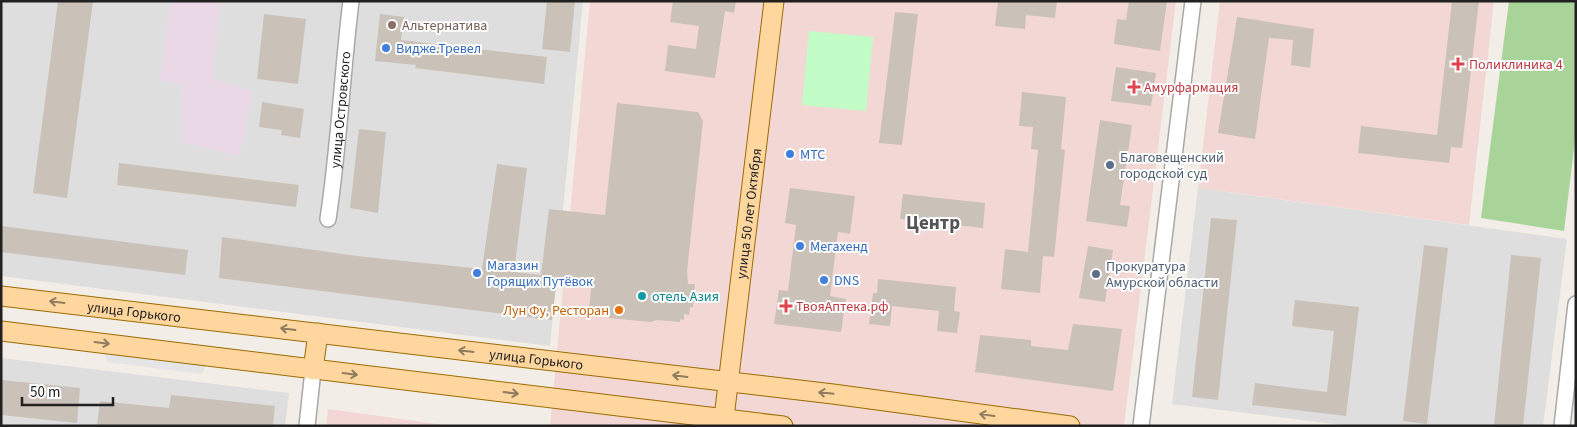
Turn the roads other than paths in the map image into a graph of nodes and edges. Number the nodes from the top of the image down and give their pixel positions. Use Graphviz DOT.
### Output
graph roads {
  1 [pos="350,1"];
  2 [pos="774,1"];
  3 [pos="1192,1"];
  4 [pos="328,219"];
  5 [pos="1,296"];
  6 [pos="1576,304"];
  7 [pos="1,331"];
  8 [pos="318,333"];
  9 [pos="313,370"];
  10 [pos="728,382"];
  11 [pos="724,422"];
  12 [pos="307,426"];
  13 [pos="783,426"];
  14 [pos="1070,426"];
  15 [pos="1141,426"];
  16 [pos="1562,426"];
  1 -- 4 [label="street, улица Островского"];
  2 -- 10 [label="main road, улица 50 лет Октября"];
  3 -- 15 [label="street"];
  8 -- 5 [label="main road, улица Горького, one-way"];
  6 -- 16 [label="street"];
  7 -- 9 [label="main road, one-way"];
  8 -- 9 [label="main road"];
  10 -- 8 [label="main road, улица Горького, one-way"];
  9 -- 11 [label="main road, one-way"];
  9 -- 12 [label="street"];
  10 -- 11 [label="main road, улица 50 лет Октября"];
  14 -- 10 [label="main road, улица Горького, one-way"];
  11 -- 13 [label="main road"];
}
